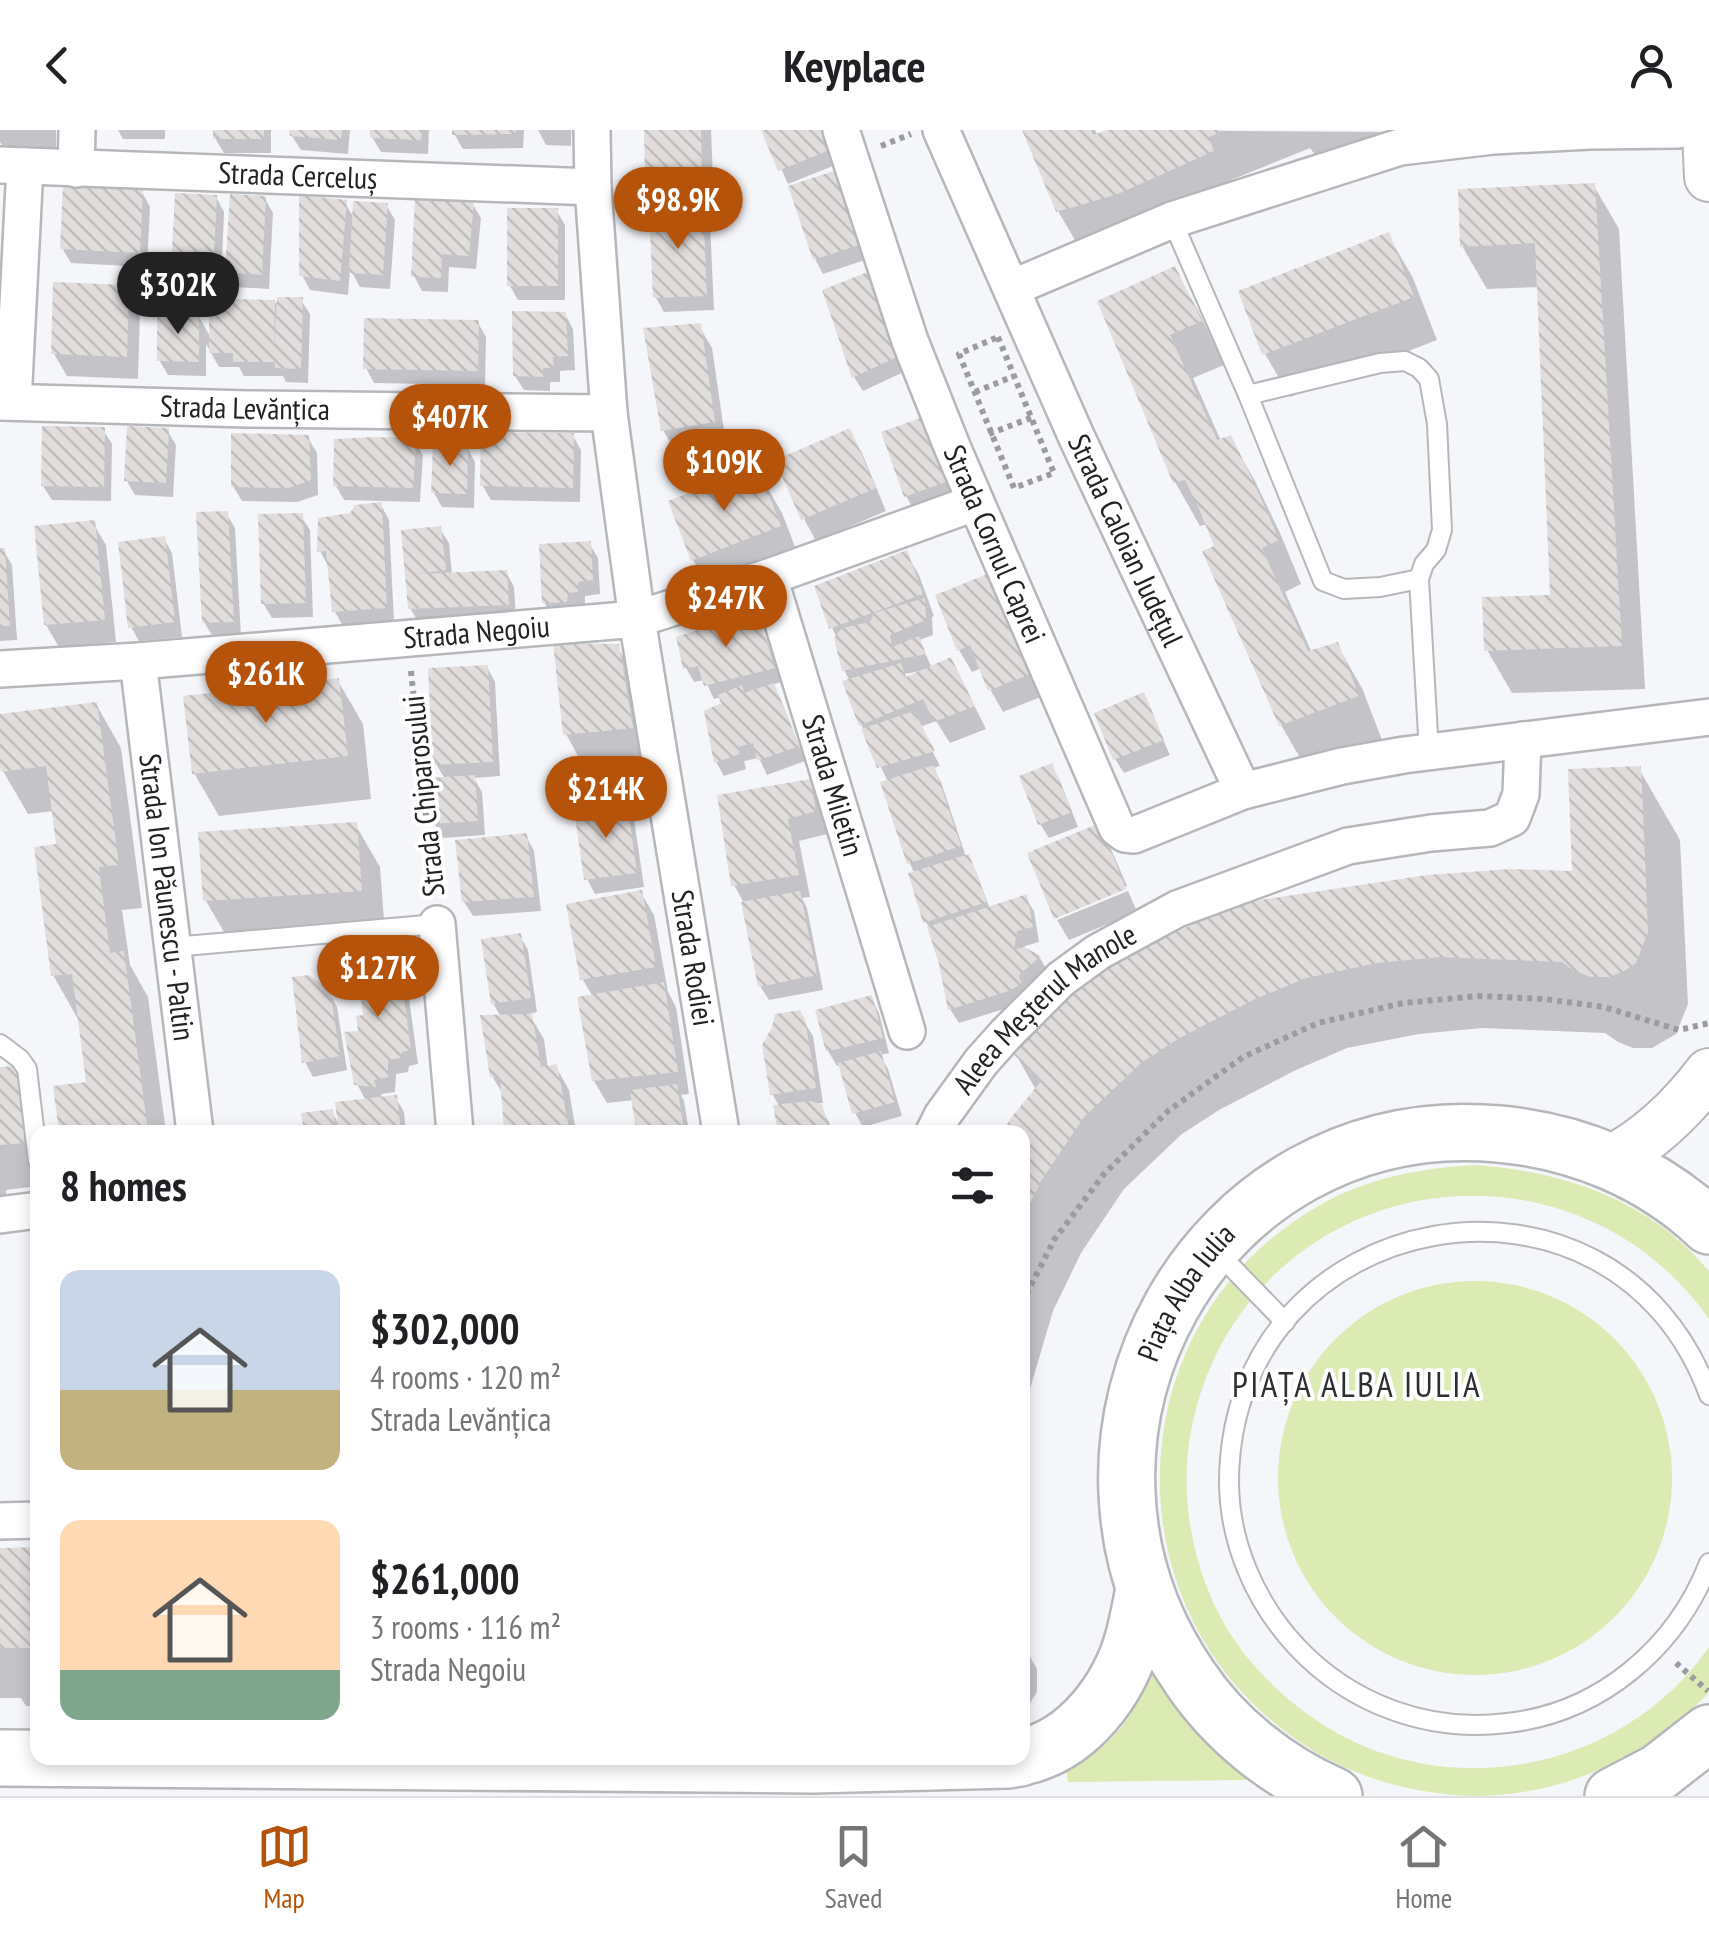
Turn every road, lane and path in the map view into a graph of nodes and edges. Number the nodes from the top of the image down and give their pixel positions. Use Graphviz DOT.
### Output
graph roads {
  1 [pos="77,130"];
  2 [pos="592,130"];
  3 [pos="922,130"];
  4 [pos="941,130"];
  5 [pos="1678,130"];
  6 [pos="1708,130"];
  7 [pos="1400,138"];
  8 [pos="846,144"];
  9 [pos="13,165"];
  10 [pos="76,169"];
  11 [pos="1709,178"];
  12 [pos="593,187"];
  13 [pos="1172,220"];
  14 [pos="1012,288"];
  15 [pos="1015,376"];
  16 [pos="974,392"];
  17 [pos="1248,395"];
  18 [pos="6,402"];
  19 [pos="1047,411"];
  20 [pos="608,414"];
  21 [pos="991,434"];
  22 [pos="974,502"];
  23 [pos="769,578"];
  24 [pos="1419,579"];
  25 [pos="637,619"];
  26 [pos="408,640"];
  27 [pos="138,661"];
  28 [pos="0,669"];
  29 [pos="1709,717"];
  30 [pos="1523,740"];
  31 [pos="1430,752"];
  32 [pos="1243,791"];
  33 [pos="437,924"];
  34 [pos="173,947"];
  35 [pos="1709,1023"];
  36 [pos="907,1031"];
  37 [pos="0,1044"];
  38 [pos="1709,1073"];
  39 [pos="34,1125"];
  40 [pos="194,1125"];
  41 [pos="454,1125"];
  42 [pos="719,1125"];
  43 [pos="938,1125"];
  44 [pos="1609,1160"];
  45 [pos="30,1211"];
  46 [pos="0,1214"];
  47 [pos="1709,1226"];
  48 [pos="1213,1248"];
  49 [pos="1030,1288"];
  50 [pos="1285,1322"];
  51 [pos="1709,1396"];
  52 [pos="30,1520"];
  53 [pos="0,1522"];
  54 [pos="1709,1562"];
  55 [pos="1144,1590"];
  56 [pos="1688,1673"];
  57 [pos="1709,1692"];
  58 [pos="1709,1733"];
  59 [pos="1030,1754"];
  60 [pos="0,1758"];
  61 [pos="30,1758"];
  62 [pos="1334,1796"];
  63 [pos="1612,1796"];
  1 -- 10 [label="street"];
  2 -- 12 [label="street, Strada Rodiei"];
  3 -- 8 [label="path"];
  4 -- 14 [label="street, Strada Caloian Județul"];
  5 -- 7 [label="street"];
  6 -- 11 [label="main road"];
  7 -- 13 [label="street"];
  8 -- 22 [label="street, Strada Cornul Caprei"];
  9 -- 10 [label="street, Strada Cerceluș"];
  9 -- 18 [label="street"];
  10 -- 12 [label="street, Strada Cerceluș"];
  12 -- 20 [label="street, Strada Rodiei"];
  13 -- 14 [label="street"];
  13 -- 17 [label="lane"];
  14 -- 19 [label="street, Strada Caloian Județul"];
  15 -- 16 [label="path"];
  15 -- 16 [label="path"];
  15 -- 19 [label="path"];
  16 -- 21 [label="path"];
  17 -- 24 [label="lane"];
  17 -- 24 [label="lane"];
  18 -- 20 [label="street, Strada Levănțica"];
  19 -- 21 [label="path"];
  19 -- 21 [label="path"];
  19 -- 32 [label="street, Strada Caloian Județul"];
  20 -- 25 [label="street, Strada Rodiei"];
  22 -- 23 [label="street"];
  22 -- 32 [label="street, Strada Cornul Caprei"];
  23 -- 25 [label="street, Strada Negoiu"];
  23 -- 36 [label="street, Strada Miletin"];
  24 -- 31 [label="lane"];
  25 -- 26 [label="street, Strada Negoiu"];
  25 -- 42 [label="street, Strada Rodiei"];
  26 -- 27 [label="street, Strada Negoiu"];
  26 -- 33 [label="path, Strada Chiparosului"];
  27 -- 28 [label="street, Strada Negoiu"];
  27 -- 34 [label="street, Strada Ion Păunescu - Paltin"];
  29 -- 30 [label="street"];
  30 -- 31 [label="street"];
  30 -- 43 [label="street, Aleea Meșterul Manole"];
  31 -- 32 [label="street"];
  33 -- 34 [label="lane"];
  33 -- 41 [label="street, Strada Chiparosului"];
  34 -- 40 [label="street, Strada Ion Păunescu - Paltin"];
  35 -- 49 [label="path"];
  37 -- 39 [label="lane"];
  38 -- 44 [label="main road"];
  44 -- 47 [label="main road, Piața Alba Iulia"];
  44 -- 48 [label="main road, Piața Alba Iulia"];
  45 -- 46 [label="street"];
  48 -- 50 [label="lane"];
  48 -- 55 [label="main road, Piața Alba Iulia"];
  50 -- 51 [label="lane"];
  50 -- 54 [label="lane"];
  52 -- 53 [label="street"];
  55 -- 59 [label="main road"];
  55 -- 62 [label="main road, Piața Alba Iulia"];
  56 -- 57 [label="path"];
  58 -- 63 [label="main road"];
  60 -- 61 [label="main road"];
}
